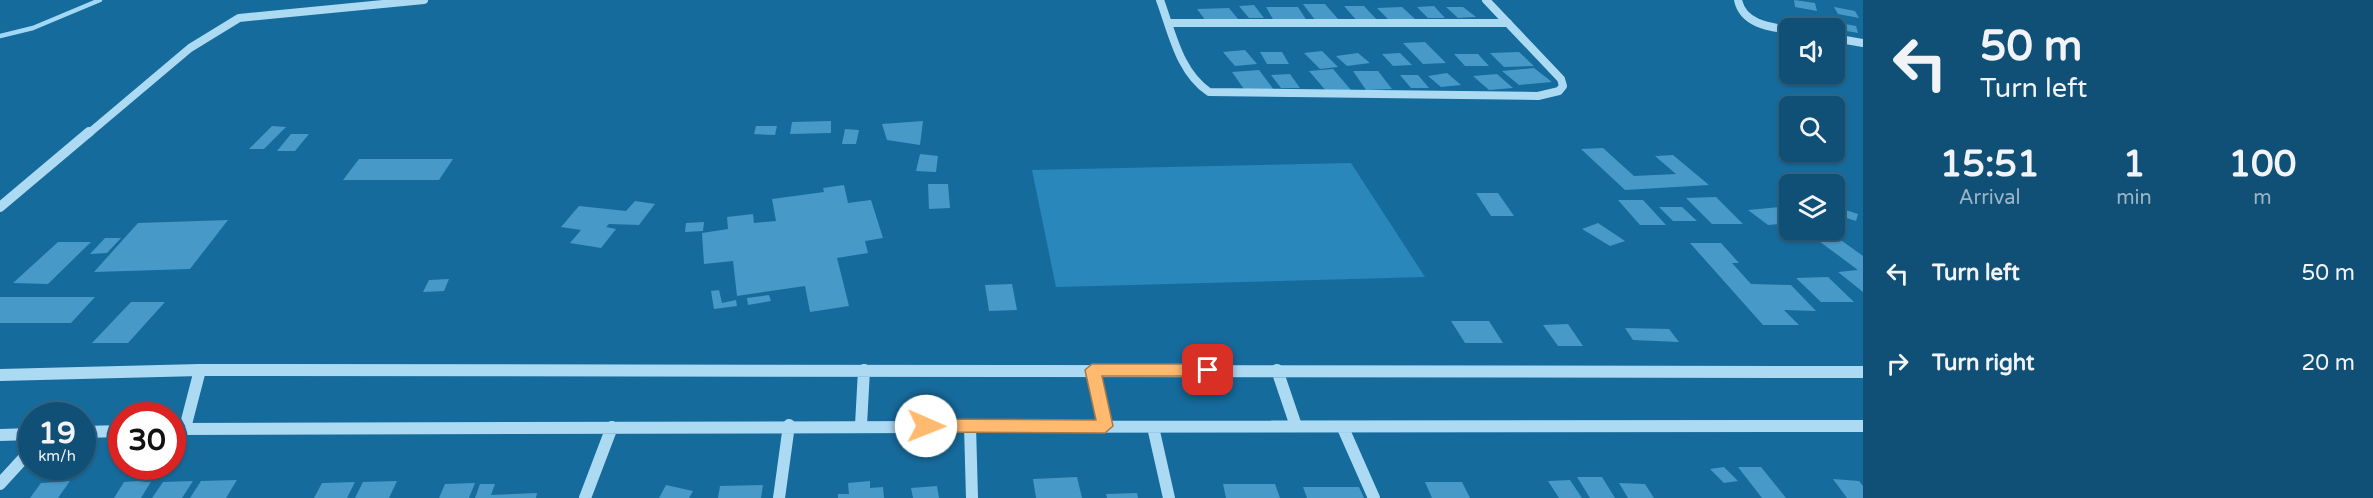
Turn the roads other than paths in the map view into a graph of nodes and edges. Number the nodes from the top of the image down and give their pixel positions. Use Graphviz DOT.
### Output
graph roads {
  1 [pos="424,0"];
  2 [pos="1160,0"];
  3 [pos="1486,0"];
  4 [pos="1738,0"];
  5 [pos="1170,23"];
  6 [pos="1508,23"];
  7 [pos="1779,28"];
  8 [pos="1845,40"];
  9 [pos="1863,43"];
  10 [pos="0,207"];
  11 [pos="200,370"];
  12 [pos="864,370"];
  13 [pos="1092,370"];
  14 [pos="1277,370"];
  15 [pos="1863,372"];
  16 [pos="0,375"];
  17 [pos="186,409"];
  18 [pos="789,425"];
  19 [pos="861,425"];
  20 [pos="970,426"];
  21 [pos="1105,426"];
  22 [pos="1296,426"];
  23 [pos="1863,426"];
  24 [pos="612,427"];
  25 [pos="1153,427"];
  26 [pos="186,428"];
  27 [pos="1343,428"];
  28 [pos="1,434"];
  29 [pos="18,434"];
  30 [pos="18,464"];
  31 [pos="0,484"];
  32 [pos="585,498"];
  33 [pos="779,498"];
  34 [pos="972,498"];
  35 [pos="1169,498"];
  36 [pos="1374,498"];
  1 -- 10 [label="street"];
  2 -- 5 [label="street"];
  3 -- 6 [label="street"];
  4 -- 7 [label="street"];
  5 -- 6 [label="street"];
  5 -- 6 [label="street"];
  8 -- 9 [label="street"];
  11 -- 12 [label="street"];
  11 -- 16 [label="street"];
  11 -- 17 [label="street"];
  12 -- 13 [label="street"];
  12 -- 19 [label="street"];
  13 -- 14 [label="street"];
  13 -- 21 [label="street"];
  14 -- 15 [label="street"];
  14 -- 22 [label="street"];
  18 -- 19 [label="street"];
  18 -- 24 [label="street"];
  18 -- 33 [label="street"];
  19 -- 20 [label="street"];
  20 -- 21 [label="street"];
  20 -- 34 [label="street"];
  21 -- 25 [label="street"];
  22 -- 25 [label="street"];
  22 -- 27 [label="street"];
  23 -- 27 [label="street"];
  24 -- 26 [label="street"];
  24 -- 32 [label="street"];
  25 -- 35 [label="street"];
  27 -- 36 [label="street"];
  28 -- 29 [label="street"];
  30 -- 31 [label="street"];
}
